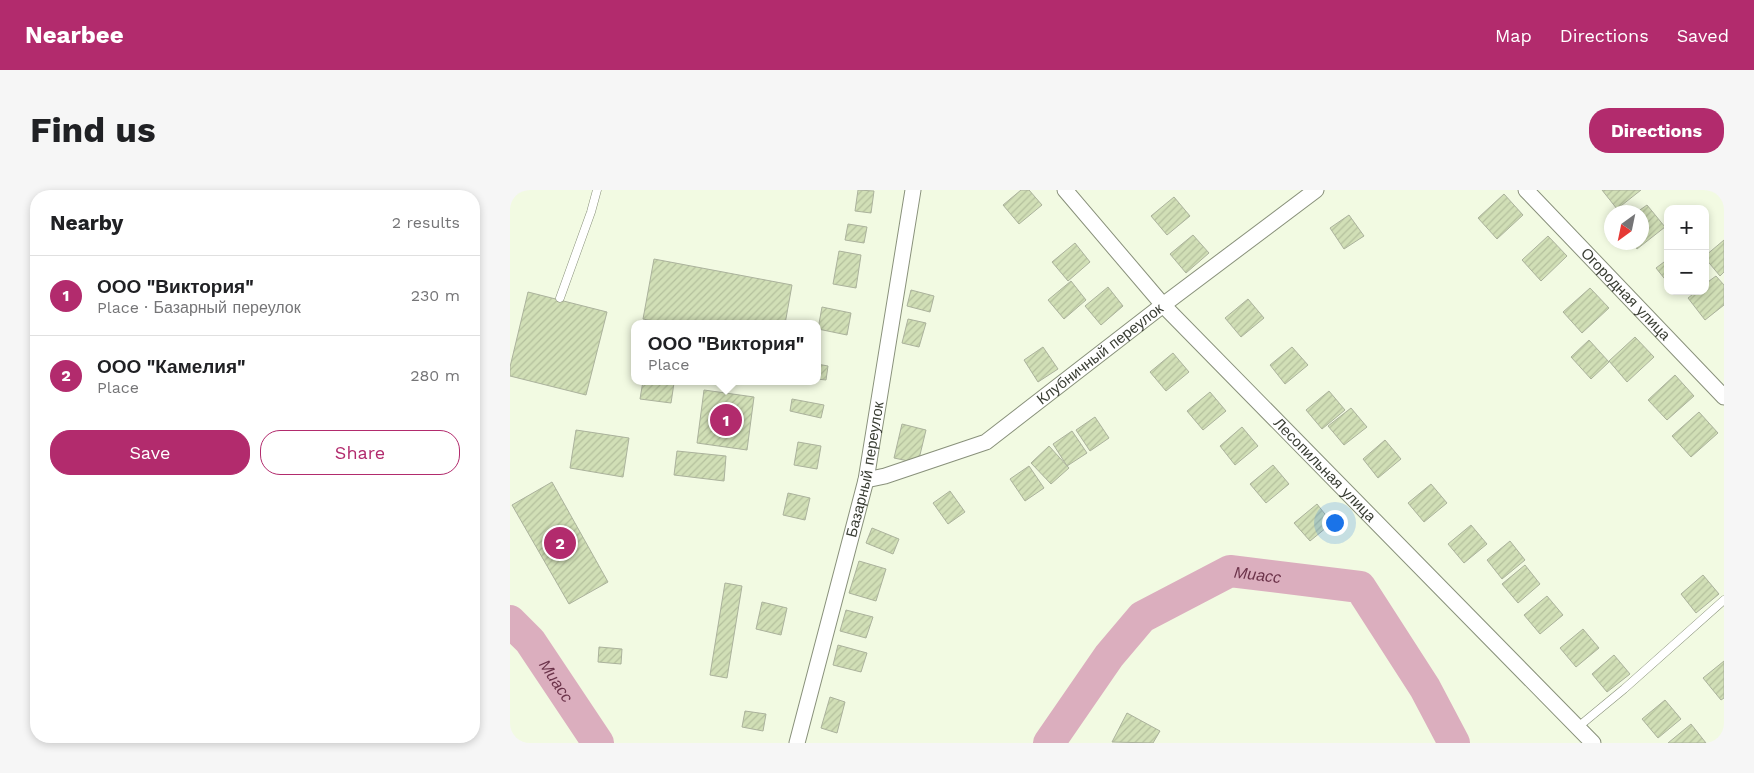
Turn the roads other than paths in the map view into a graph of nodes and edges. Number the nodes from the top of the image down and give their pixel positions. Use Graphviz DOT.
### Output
graph roads {
  1 [pos="596,190"];
  2 [pos="913,190"];
  3 [pos="1065,190"];
  4 [pos="1316,190"];
  5 [pos="1526,190"];
  6 [pos="560,298"];
  7 [pos="1163,305"];
  8 [pos="1724,397"];
  9 [pos="866,480"];
  10 [pos="1724,600"];
  11 [pos="1578,727"];
  12 [pos="797,743"];
  13 [pos="1593,743"];
  1 -- 6 [label="lane"];
  2 -- 9 [label="street, Базарный переулок"];
  3 -- 7 [label="street, Лесопильная улица"];
  4 -- 7 [label="street, Клубничный переулок"];
  5 -- 8 [label="street, Огородная улица"];
  7 -- 9 [label="street, Клубничный переулок"];
  7 -- 11 [label="street, Лесопильная улица"];
  9 -- 12 [label="street, Базарный переулок"];
  10 -- 11 [label="lane"];
  11 -- 13 [label="street, Лесопильная улица"];
}
